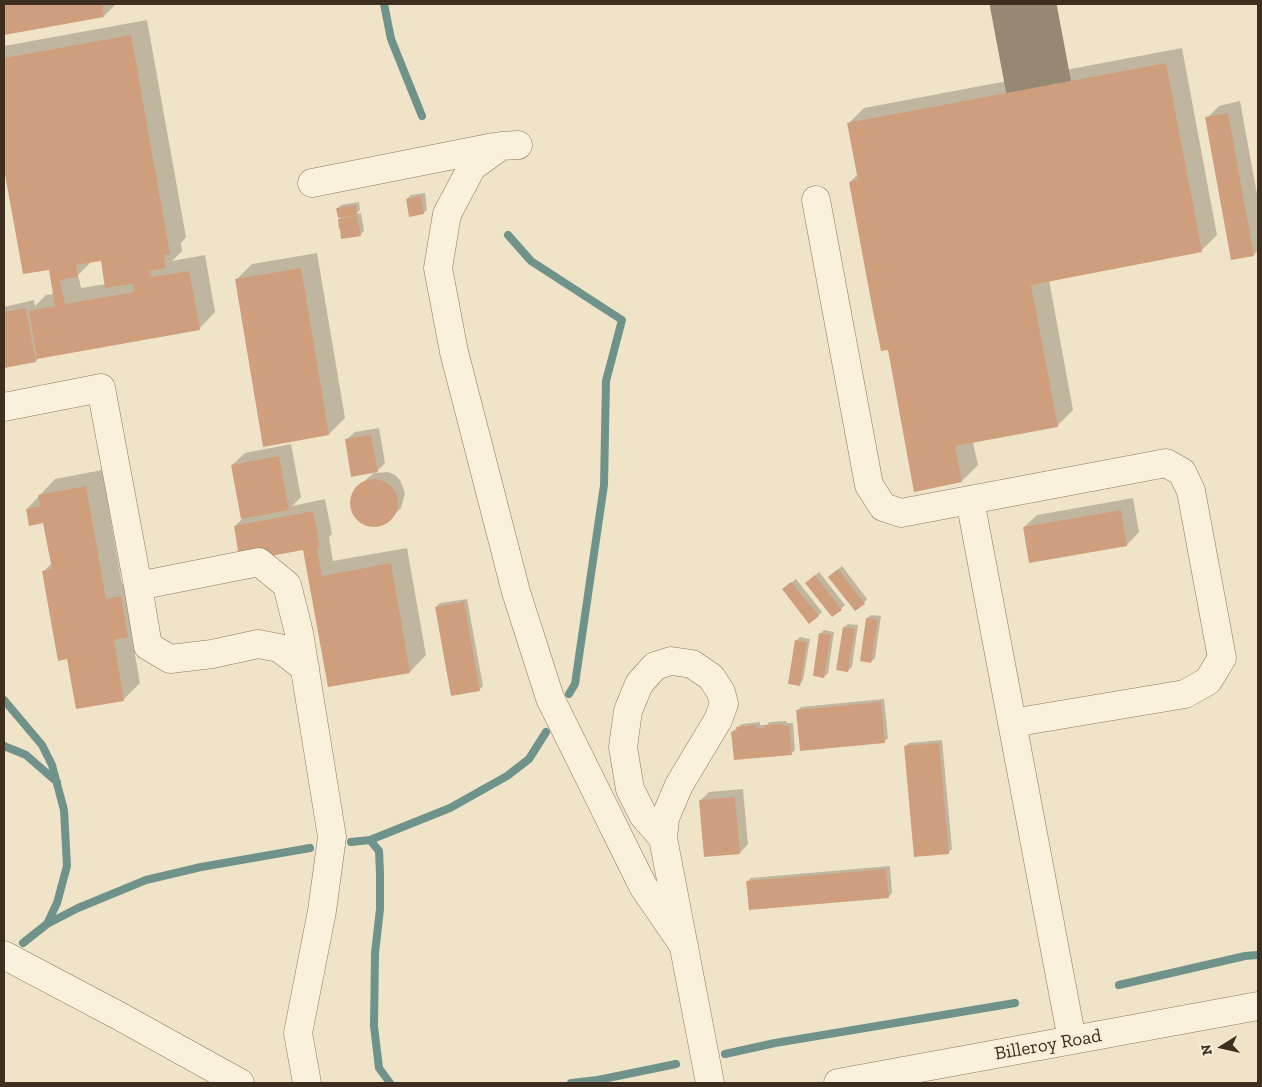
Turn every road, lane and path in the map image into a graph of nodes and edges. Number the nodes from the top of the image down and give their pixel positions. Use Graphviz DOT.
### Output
graph roads {
  1 [pos="312,183"];
  2 [pos="816,200"];
  3 [pos="4,407"];
  4 [pos="970,500"];
  5 [pos="138,586"];
  6 [pos="304,668"];
  7 [pos="1012,723"];
  8 [pos="662,838"];
  9 [pos="684,946"];
  10 [pos="4,955"];
  11 [pos="1258,1006"];
  12 [pos="1072,1040"];
  13 [pos="930,1075"];
  14 [pos="240,1083"];
  15 [pos="307,1083"];
  16 [pos="710,1083"];
  17 [pos="838,1083"];
  1 -- 9 [label="street"];
  2 -- 4 [label="street"];
  3 -- 5 [label="street"];
  4 -- 7 [label="street"];
  4 -- 7 [label="street"];
  5 -- 6 [label="street"];
  5 -- 6 [label="street"];
  6 -- 15 [label="street"];
  7 -- 12 [label="street"];
  8 -- 8 [label="street"];
  8 -- 9 [label="street"];
  9 -- 16 [label="street"];
  10 -- 14 [label="street"];
  11 -- 12 [label="street, Billeroy Road"];
  12 -- 13 [label="street, Billeroy Road"];
  13 -- 17 [label="street, Billeroy Road"];
}
